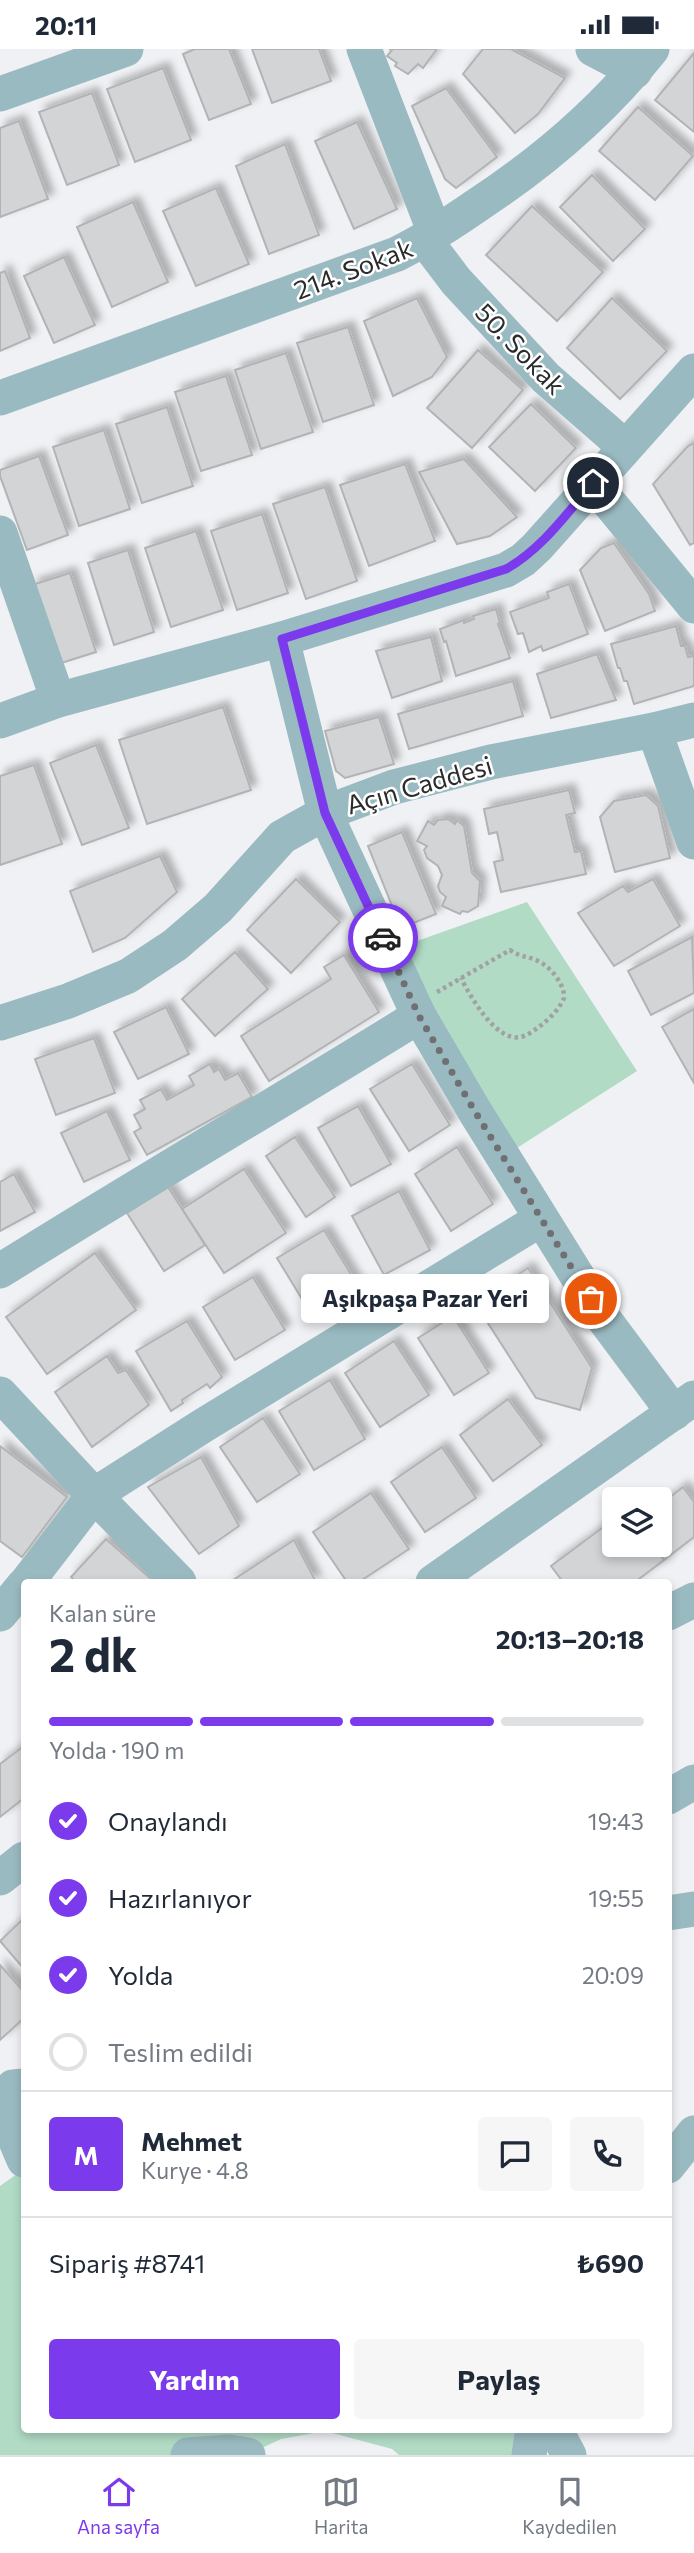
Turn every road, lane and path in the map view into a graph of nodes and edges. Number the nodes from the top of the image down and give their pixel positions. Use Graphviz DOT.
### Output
graph roads {
  1 [pos="126,49"];
  2 [pos="364,49"];
  3 [pos="593,49"];
  4 [pos="643,60"];
  5 [pos="0,94"];
  6 [pos="430,237"];
  7 [pos="694,371"];
  8 [pos="0,398"];
  9 [pos="625,447"];
  10 [pos="593,483"];
  11 [pos="0,533"];
  12 [pos="689,589"];
  13 [pos="282,639"];
  14 [pos="58,699"];
  15 [pos="694,720"];
  16 [pos="0,721"];
  17 [pos="654,730"];
  18 [pos="325,813"];
  19 [pos="694,842"];
  20 [pos="461,978"];
  21 [pos="417,1011"];
  22 [pos="0,1023"];
  23 [pos="541,1219"];
  24 [pos="0,1271"];
  25 [pos="0,1394"];
  26 [pos="684,1406"];
  27 [pos="94,1495"];
  28 [pos="470,1572"];
  29 [pos="23,1579"];
  30 [pos="176,1579"];
  31 [pos="444,1579"];
  32 [pos="694,1600"];
  33 [pos="672,1611"];
  34 [pos="694,1782"];
  35 [pos="672,1795"];
  36 [pos="21,1861"];
  37 [pos="0,1878"];
  38 [pos="694,1909"];
  39 [pos="672,1912"];
  40 [pos="19,2086"];
  41 [pos="694,2133"];
  42 [pos="21,2153"];
  43 [pos="672,2161"];
  44 [pos="532,2433"];
  45 [pos="557,2433"];
  46 [pos="188,2455"];
  47 [pos="248,2455"];
  48 [pos="528,2455"];
  49 [pos="569,2455"];
  1 -- 5 [label="street"];
  2 -- 6 [label="street, 50. Sokak"];
  3 -- 4 [label="street"];
  4 -- 6 [label="street, 214. Sokak"];
  6 -- 8 [label="street, 214. Sokak"];
  6 -- 9 [label="street, 50. Sokak"];
  7 -- 9 [label="street"];
  9 -- 10 [label="street"];
  10 -- 12 [label="street"];
  10 -- 13 [label="street"];
  11 -- 14 [label="street"];
  13 -- 14 [label="street"];
  13 -- 18 [label="street"];
  14 -- 16 [label="street"];
  15 -- 17 [label="street, Açın Caddesi"];
  17 -- 18 [label="street, Açın Caddesi"];
  17 -- 19 [label="street"];
  18 -- 21 [label="street"];
  18 -- 22 [label="street, Açın Caddesi"];
  20 -- 20 [label="path"];
  20 -- 21 [label="path"];
  21 -- 23 [label="street"];
  21 -- 24 [label="street"];
  23 -- 26 [label="street"];
  23 -- 27 [label="street"];
  25 -- 27 [label="street"];
  26 -- 28 [label="street"];
  27 -- 29 [label="street"];
  27 -- 30 [label="street"];
  28 -- 31 [label="street"];
  32 -- 33 [label="street"];
  34 -- 35 [label="street"];
  36 -- 37 [label="street"];
  38 -- 39 [label="street"];
  40 -- 42 [label="street"];
  41 -- 43 [label="street"];
  44 -- 48 [label="street"];
  45 -- 49 [label="street"];
  46 -- 47 [label="street"];
}
